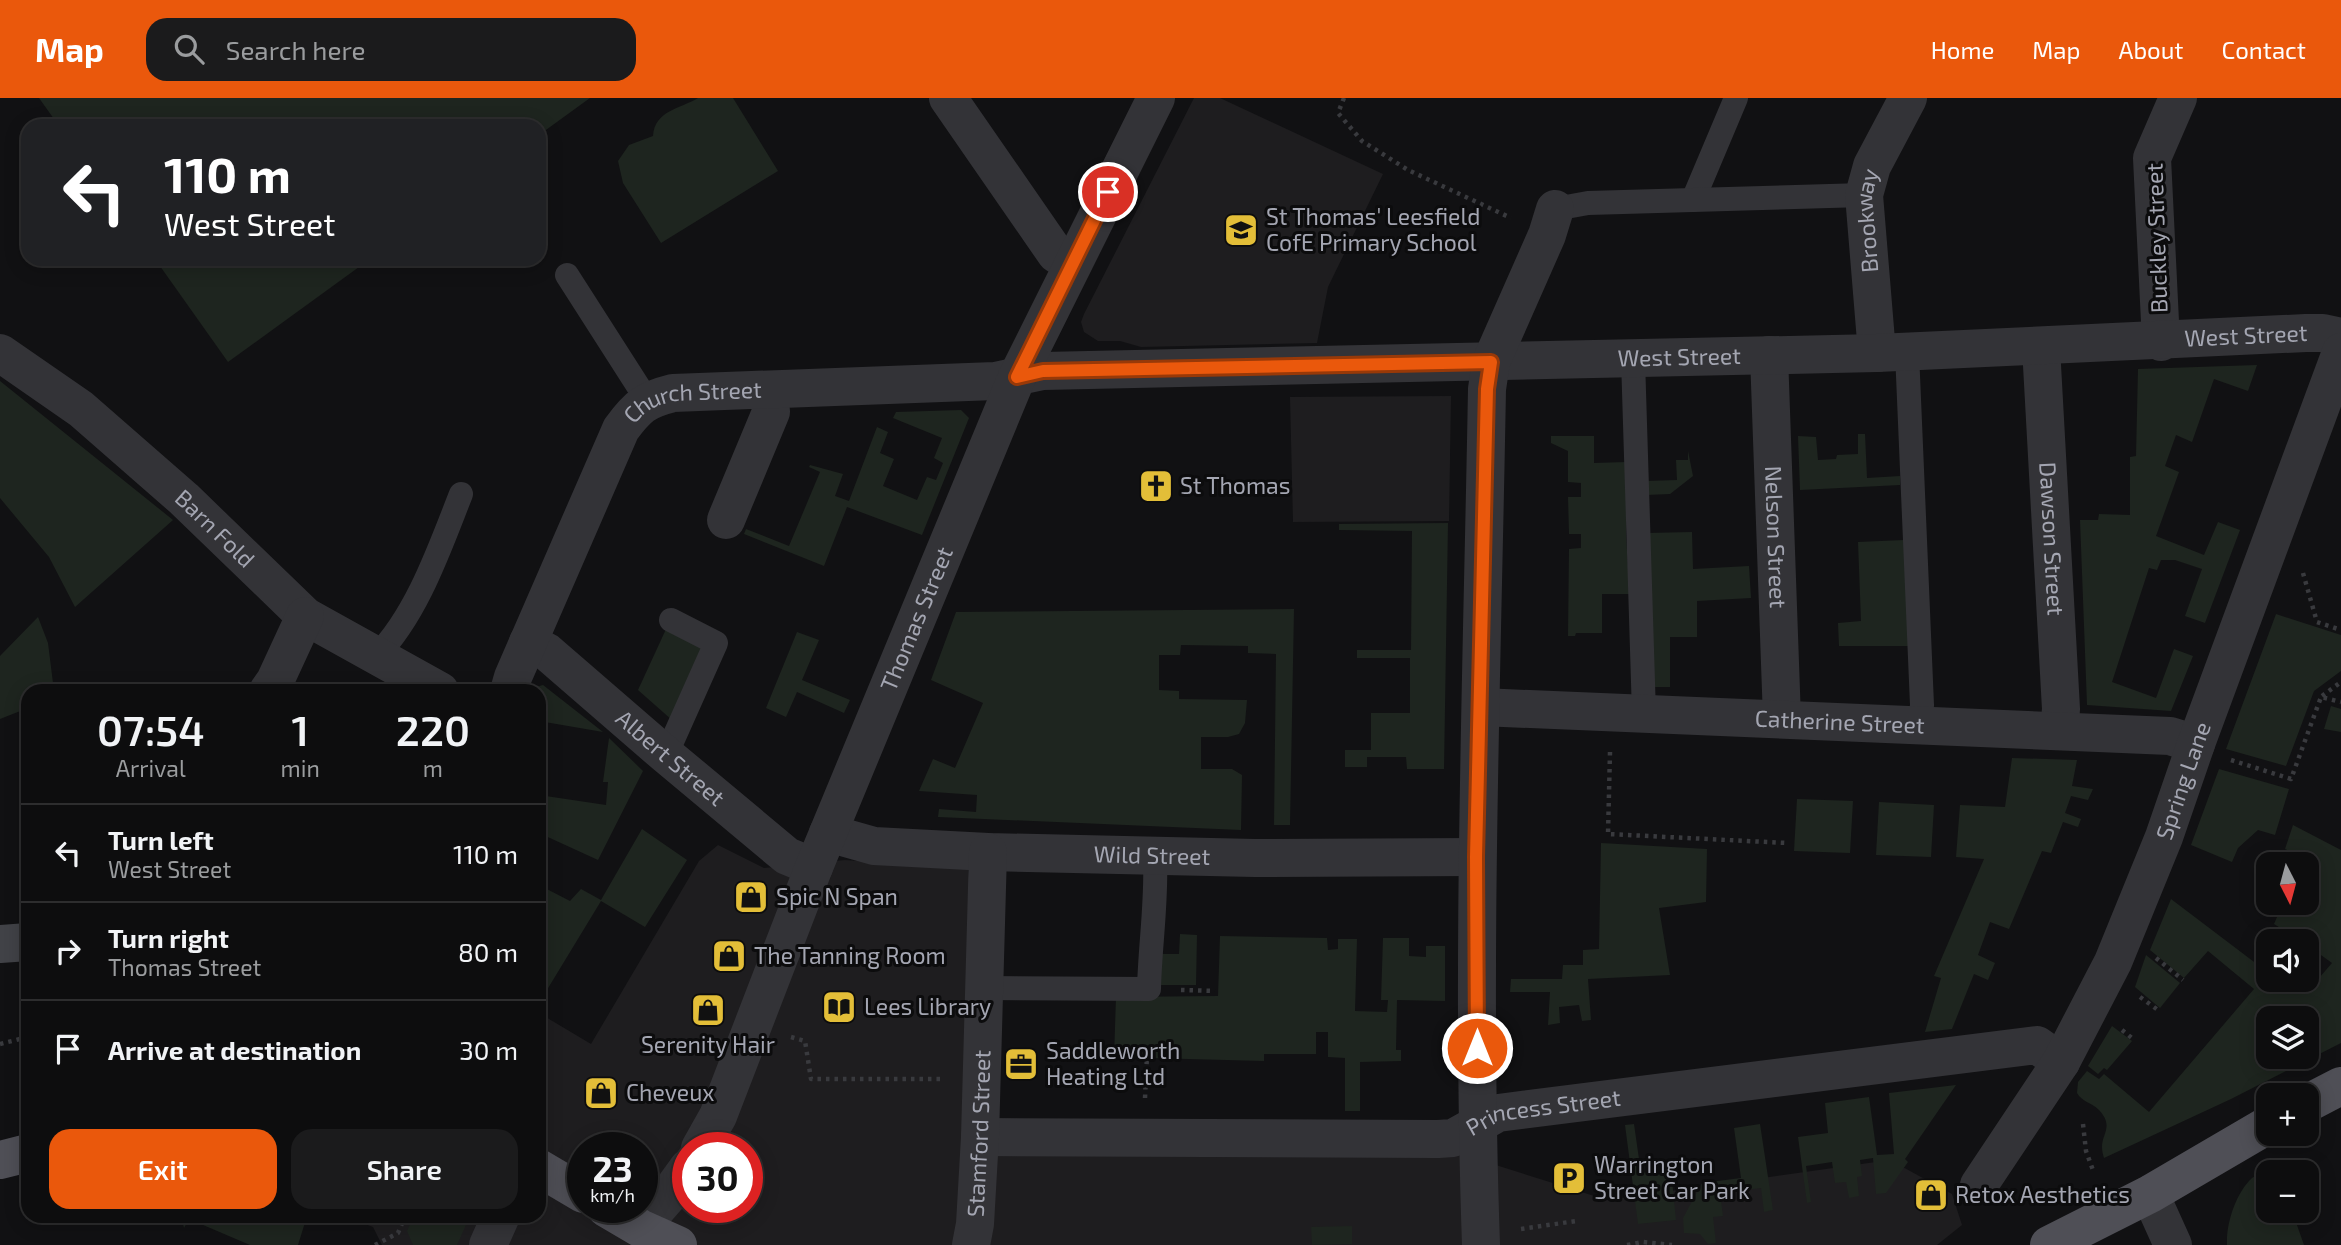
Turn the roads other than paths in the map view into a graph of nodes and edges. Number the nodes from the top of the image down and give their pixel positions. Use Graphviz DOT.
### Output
graph roads {
  1 [pos="948,98"];
  2 [pos="1156,98"];
  3 [pos="1736,98"];
  4 [pos="1908,98"];
  5 [pos="2178,98"];
  6 [pos="1864,195"];
  7 [pos="1693,200"];
  8 [pos="1551,222"];
  9 [pos="1073,263"];
  10 [pos="567,275"];
  11 [pos="2341,337"];
  12 [pos="2161,342"];
  13 [pos="2041,346"];
  14 [pos="1892,352"];
  15 [pos="2341,352"];
  16 [pos="0,353"];
  17 [pos="1769,355"];
  18 [pos="1633,359"];
  19 [pos="1491,362"];
  20 [pos="1017,377"];
  21 [pos="769,390"];
  22 [pos="647,400"];
  23 [pos="461,494"];
  24 [pos="726,520"];
  25 [pos="304,616"];
  26 [pos="671,620"];
  27 [pos="528,642"];
  28 [pos="376,656"];
  29 [pos="273,684"];
  30 [pos="427,684"];
  31 [pos="512,684"];
  32 [pos="1481,707"];
  33 [pos="1644,714"];
  34 [pos="1782,719"];
  35 [pos="1920,724"];
  36 [pos="2059,731"];
  37 [pos="2213,752"];
  38 [pos="666,755"];
  39 [pos="821,850"];
  40 [pos="988,852"];
  41 [pos="1155,857"];
  42 [pos="1476,857"];
  43 [pos="21,942"];
  44 [pos="0,944"];
  45 [pos="985,988"];
  46 [pos="2061,1062"];
  47 [pos="2341,1086"];
  48 [pos="2319,1097"];
  49 [pos="1477,1126"];
  50 [pos="709,1132"];
  51 [pos="2256,1132"];
  52 [pos="980,1137"];
  53 [pos="21,1155"];
  54 [pos="0,1160"];
  55 [pos="546,1172"];
  56 [pos="567,1185"];
  57 [pos="1979,1185"];
  58 [pos="672,1189"];
  59 [pos="2150,1194"];
  60 [pos="498,1223"];
  61 [pos="632,1223"];
  62 [pos="640,1228"];
  63 [pos="2095,1234"];
  64 [pos="488,1245"];
  65 [pos="678,1245"];
  66 [pos="971,1245"];
  67 [pos="1481,1245"];
  68 [pos="2049,1245"];
  69 [pos="2173,1245"];
  1 -- 9 [label="street"];
  2 -- 9 [label="street, Thomas Street"];
  3 -- 7 [label="lane"];
  4 -- 6 [label="street, Brookway"];
  5 -- 12 [label="street, Buckley Street"];
  6 -- 7 [label="lane"];
  6 -- 14 [label="street, Brookway"];
  7 -- 8 [label="lane"];
  8 -- 19 [label="street"];
  9 -- 20 [label="street, Thomas Street"];
  10 -- 22 [label="lane"];
  11 -- 12 [label="street, West Street"];
  12 -- 13 [label="street, West Street"];
  13 -- 14 [label="street, West Street"];
  13 -- 36 [label="street, Dawson Street"];
  14 -- 17 [label="street, West Street"];
  14 -- 35 [label="lane"];
  15 -- 37 [label="street, Spring Lane"];
  16 -- 25 [label="street, Barn Fold"];
  17 -- 18 [label="street, West Street"];
  17 -- 34 [label="street, Nelson Street"];
  18 -- 19 [label="street, West Street"];
  18 -- 33 [label="lane"];
  19 -- 20 [label="street, West Street"];
  19 -- 32 [label="street"];
  20 -- 21 [label="street, Church Street"];
  20 -- 39 [label="street, Thomas Street"];
  21 -- 22 [label="street, Church Street"];
  21 -- 24 [label="street"];
  22 -- 27 [label="street, Church Street"];
  23 -- 28 [label="lane"];
  25 -- 28 [label="street, Barn Fold"];
  25 -- 29 [label="street"];
  26 -- 38 [label="lane"];
  27 -- 31 [label="street, Church Street"];
  27 -- 38 [label="street, Albert Street"];
  28 -- 30 [label="street, Barn Fold"];
  32 -- 33 [label="street, Catherine Street"];
  32 -- 42 [label="street"];
  33 -- 34 [label="street, Catherine Street"];
  34 -- 35 [label="street, Catherine Street"];
  35 -- 36 [label="street, Catherine Street"];
  36 -- 37 [label="street, Catherine Street"];
  37 -- 46 [label="street, Spring Lane"];
  38 -- 39 [label="street, Albert Street"];
  39 -- 40 [label="street, Wild Street"];
  39 -- 50 [label="street, Thomas Street"];
  40 -- 41 [label="street, Wild Street"];
  40 -- 45 [label="street, Stamford Street"];
  41 -- 42 [label="street, Wild Street"];
  41 -- 45 [label="lane"];
  42 -- 49 [label="street"];
  43 -- 44 [label="street"];
  45 -- 52 [label="street, Stamford Street"];
  46 -- 49 [label="street, Princess Street"];
  46 -- 57 [label="street, Spring Lane"];
  47 -- 48 [label="main road"];
  49 -- 52 [label="street, Princess Street"];
  49 -- 67 [label="street"];
  51 -- 59 [label="main road"];
  52 -- 66 [label="street, Stamford Street"];
  53 -- 54 [label="main road"];
  55 -- 56 [label="main road"];
  58 -- 62 [label="street"];
  59 -- 63 [label="main road"];
  59 -- 69 [label="street"];
  60 -- 64 [label="street"];
  61 -- 62 [label="main road"];
  62 -- 65 [label="main road"];
  63 -- 68 [label="main road"];
}
